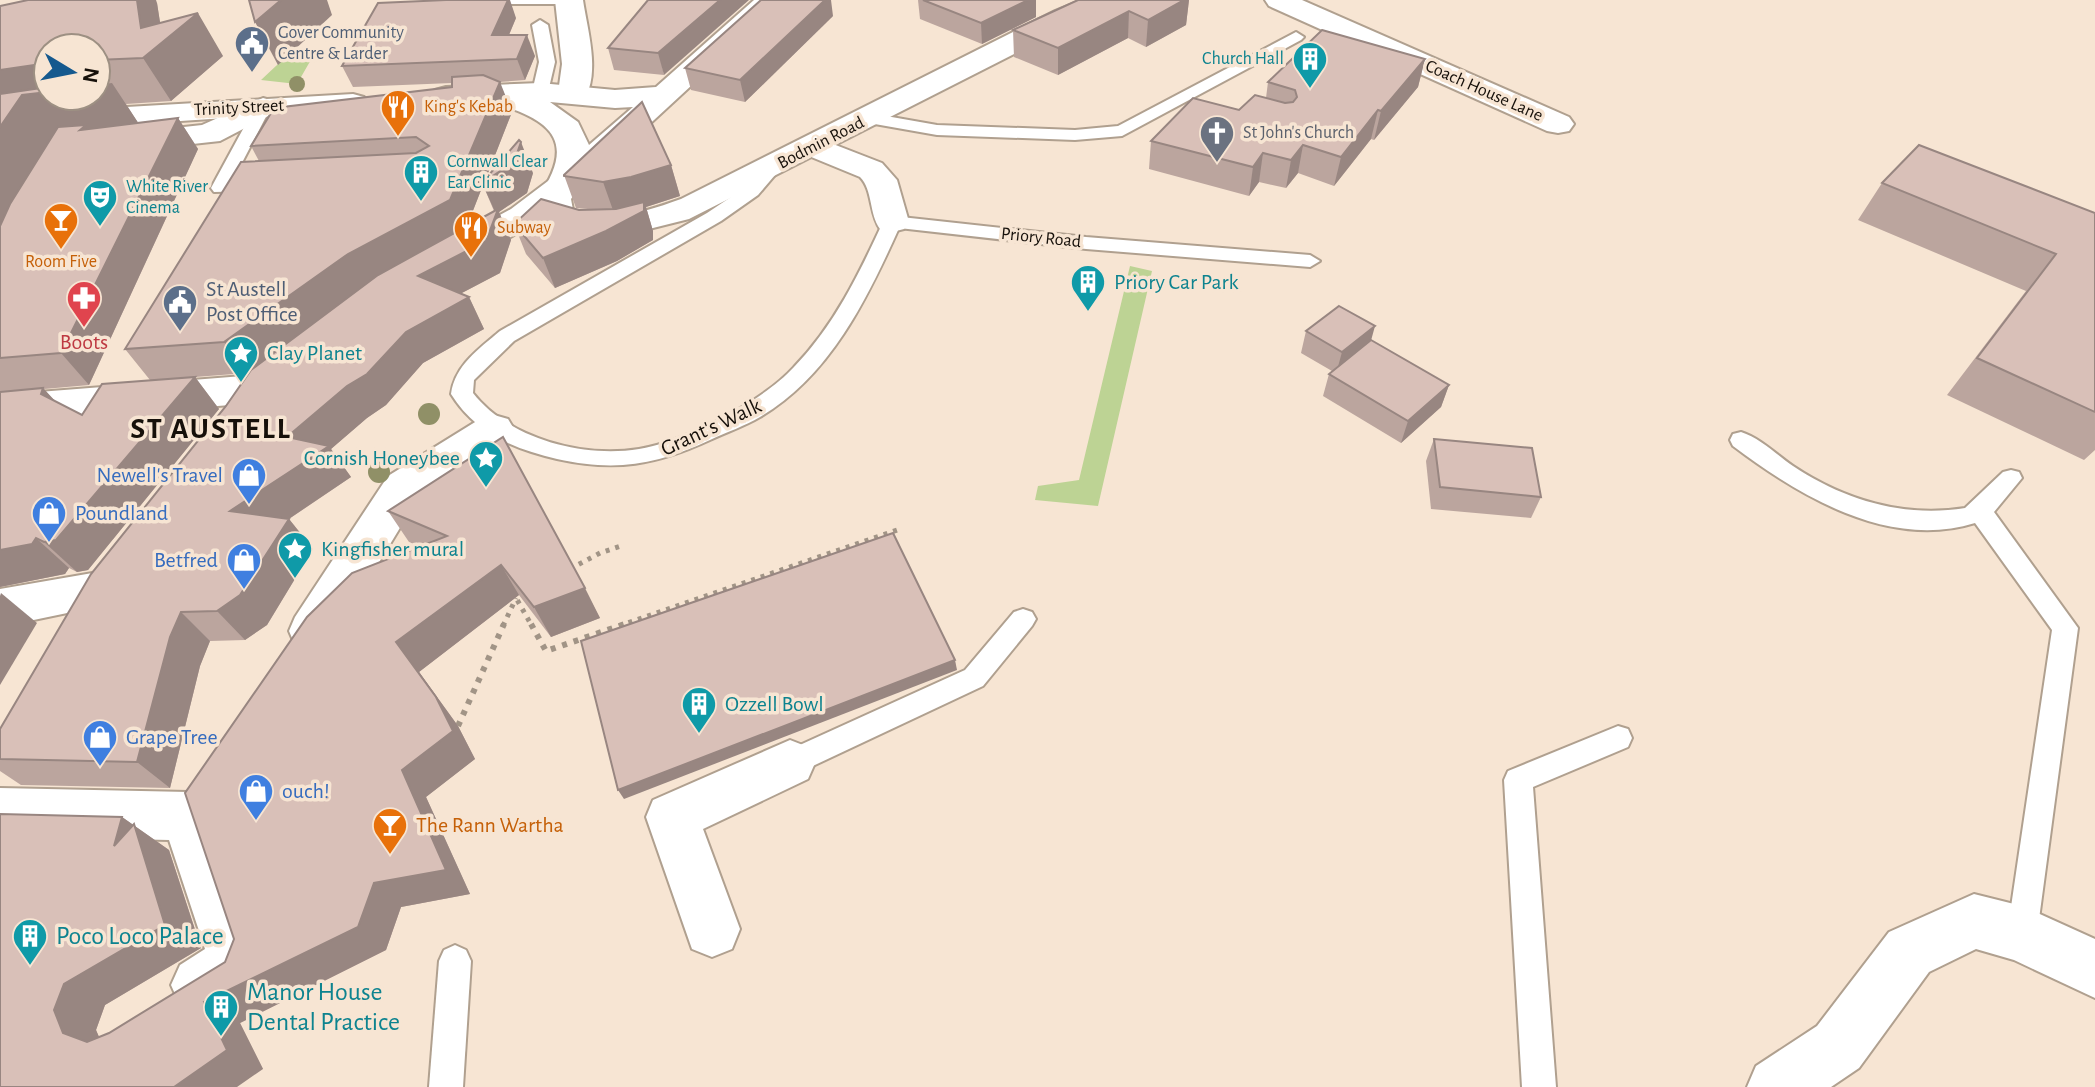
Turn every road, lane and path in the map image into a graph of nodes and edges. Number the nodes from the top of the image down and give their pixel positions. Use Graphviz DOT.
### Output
graph roads {
  1 [pos="503,0"];
  2 [pos="569,0"];
  3 [pos="770,0"];
  4 [pos="1106,0"];
  5 [pos="1279,0"];
  6 [pos="540,25"];
  7 [pos="1296,37"];
  8 [pos="540,92"];
  9 [pos="573,93"];
  10 [pos="480,94"];
  11 [pos="666,95"];
  12 [pos="1188,96"];
  13 [pos="422,98"];
  14 [pos="378,101"];
  15 [pos="1214,104"];
  16 [pos="263,107"];
  17 [pos="869,118"];
  18 [pos="1558,124"];
  19 [pos="0,131"];
  20 [pos="815,147"];
  21 [pos="68,148"];
  22 [pos="772,168"];
  23 [pos="280,185"];
  24 [pos="564,185"];
  25 [pos="892,222"];
  26 [pos="1310,261"];
  27 [pos="421,273"];
  28 [pos="291,364"];
  29 [pos="257,389"];
  30 [pos="0,409"];
  31 [pos="233,426"];
  32 [pos="494,429"];
  33 [pos="1741,440"];
  34 [pos="2011,478"];
  35 [pos="1979,510"];
  36 [pos="900,529"];
  37 [pos="624,545"];
  38 [pos="558,575"];
  39 [pos="530,590"];
  40 [pos="104,593"];
  41 [pos="502,595"];
  42 [pos="516,598"];
  43 [pos="0,608"];
  44 [pos="1023,619"];
  45 [pos="290,665"];
  46 [pos="458,726"];
  47 [pos="1618,738"];
  48 [pos="790,763"];
  49 [pos="0,812"];
  50 [pos="712,929"];
  51 [pos="2058,951"];
  52 [pos="455,961"];
  53 [pos="155,1012"];
  54 [pos="446,1087"];
  55 [pos="1539,1087"];
  56 [pos="1777,1087"];
  1 -- 2 [label="lane"];
  2 -- 9 [label="street"];
  3 -- 11 [label="street"];
  4 -- 17 [label="street, Bodmin Road"];
  5 -- 18 [label="street, Coach House Lane"];
  6 -- 8 [label="lane"];
  7 -- 12 [label="lane"];
  8 -- 9 [label="street"];
  8 -- 10 [label="street"];
  9 -- 11 [label="street"];
  10 -- 13 [label="street"];
  10 -- 24 [label="street"];
  11 -- 24 [label="street"];
  12 -- 15 [label="lane"];
  12 -- 17 [label="lane"];
  14 -- 16 [label="street, Trinity Street"];
  16 -- 19 [label="street, Trinity Street"];
  16 -- 21 [label="street"];
  16 -- 23 [label="lane"];
  17 -- 20 [label="street, Bodmin Road"];
  20 -- 22 [label="street, Bodmin Road"];
  20 -- 25 [label="street"];
  22 -- 24 [label="street, Bodmin Road"];
  22 -- 32 [label="lane, Grant's Walk"];
  24 -- 27 [label="street"];
  25 -- 26 [label="lane, Priory Road"];
  25 -- 32 [label="lane, Grant's Walk"];
  28 -- 29 [label="street"];
  29 -- 30 [label="street"];
  29 -- 31 [label="street"];
  32 -- 45 [label="street"];
  33 -- 35 [label="lane"];
  34 -- 35 [label="lane"];
  35 -- 51 [label="lane"];
  36 -- 42 [label="path"];
  37 -- 38 [label="path"];
  39 -- 42 [label="path"];
  40 -- 43 [label="street"];
  41 -- 42 [label="path"];
  42 -- 46 [label="path"];
  44 -- 48 [label="lane"];
  47 -- 55 [label="lane"];
  48 -- 50 [label="street"];
  49 -- 53 [label="street"];
  51 -- 56 [label="street"];
  52 -- 54 [label="lane"];
}
